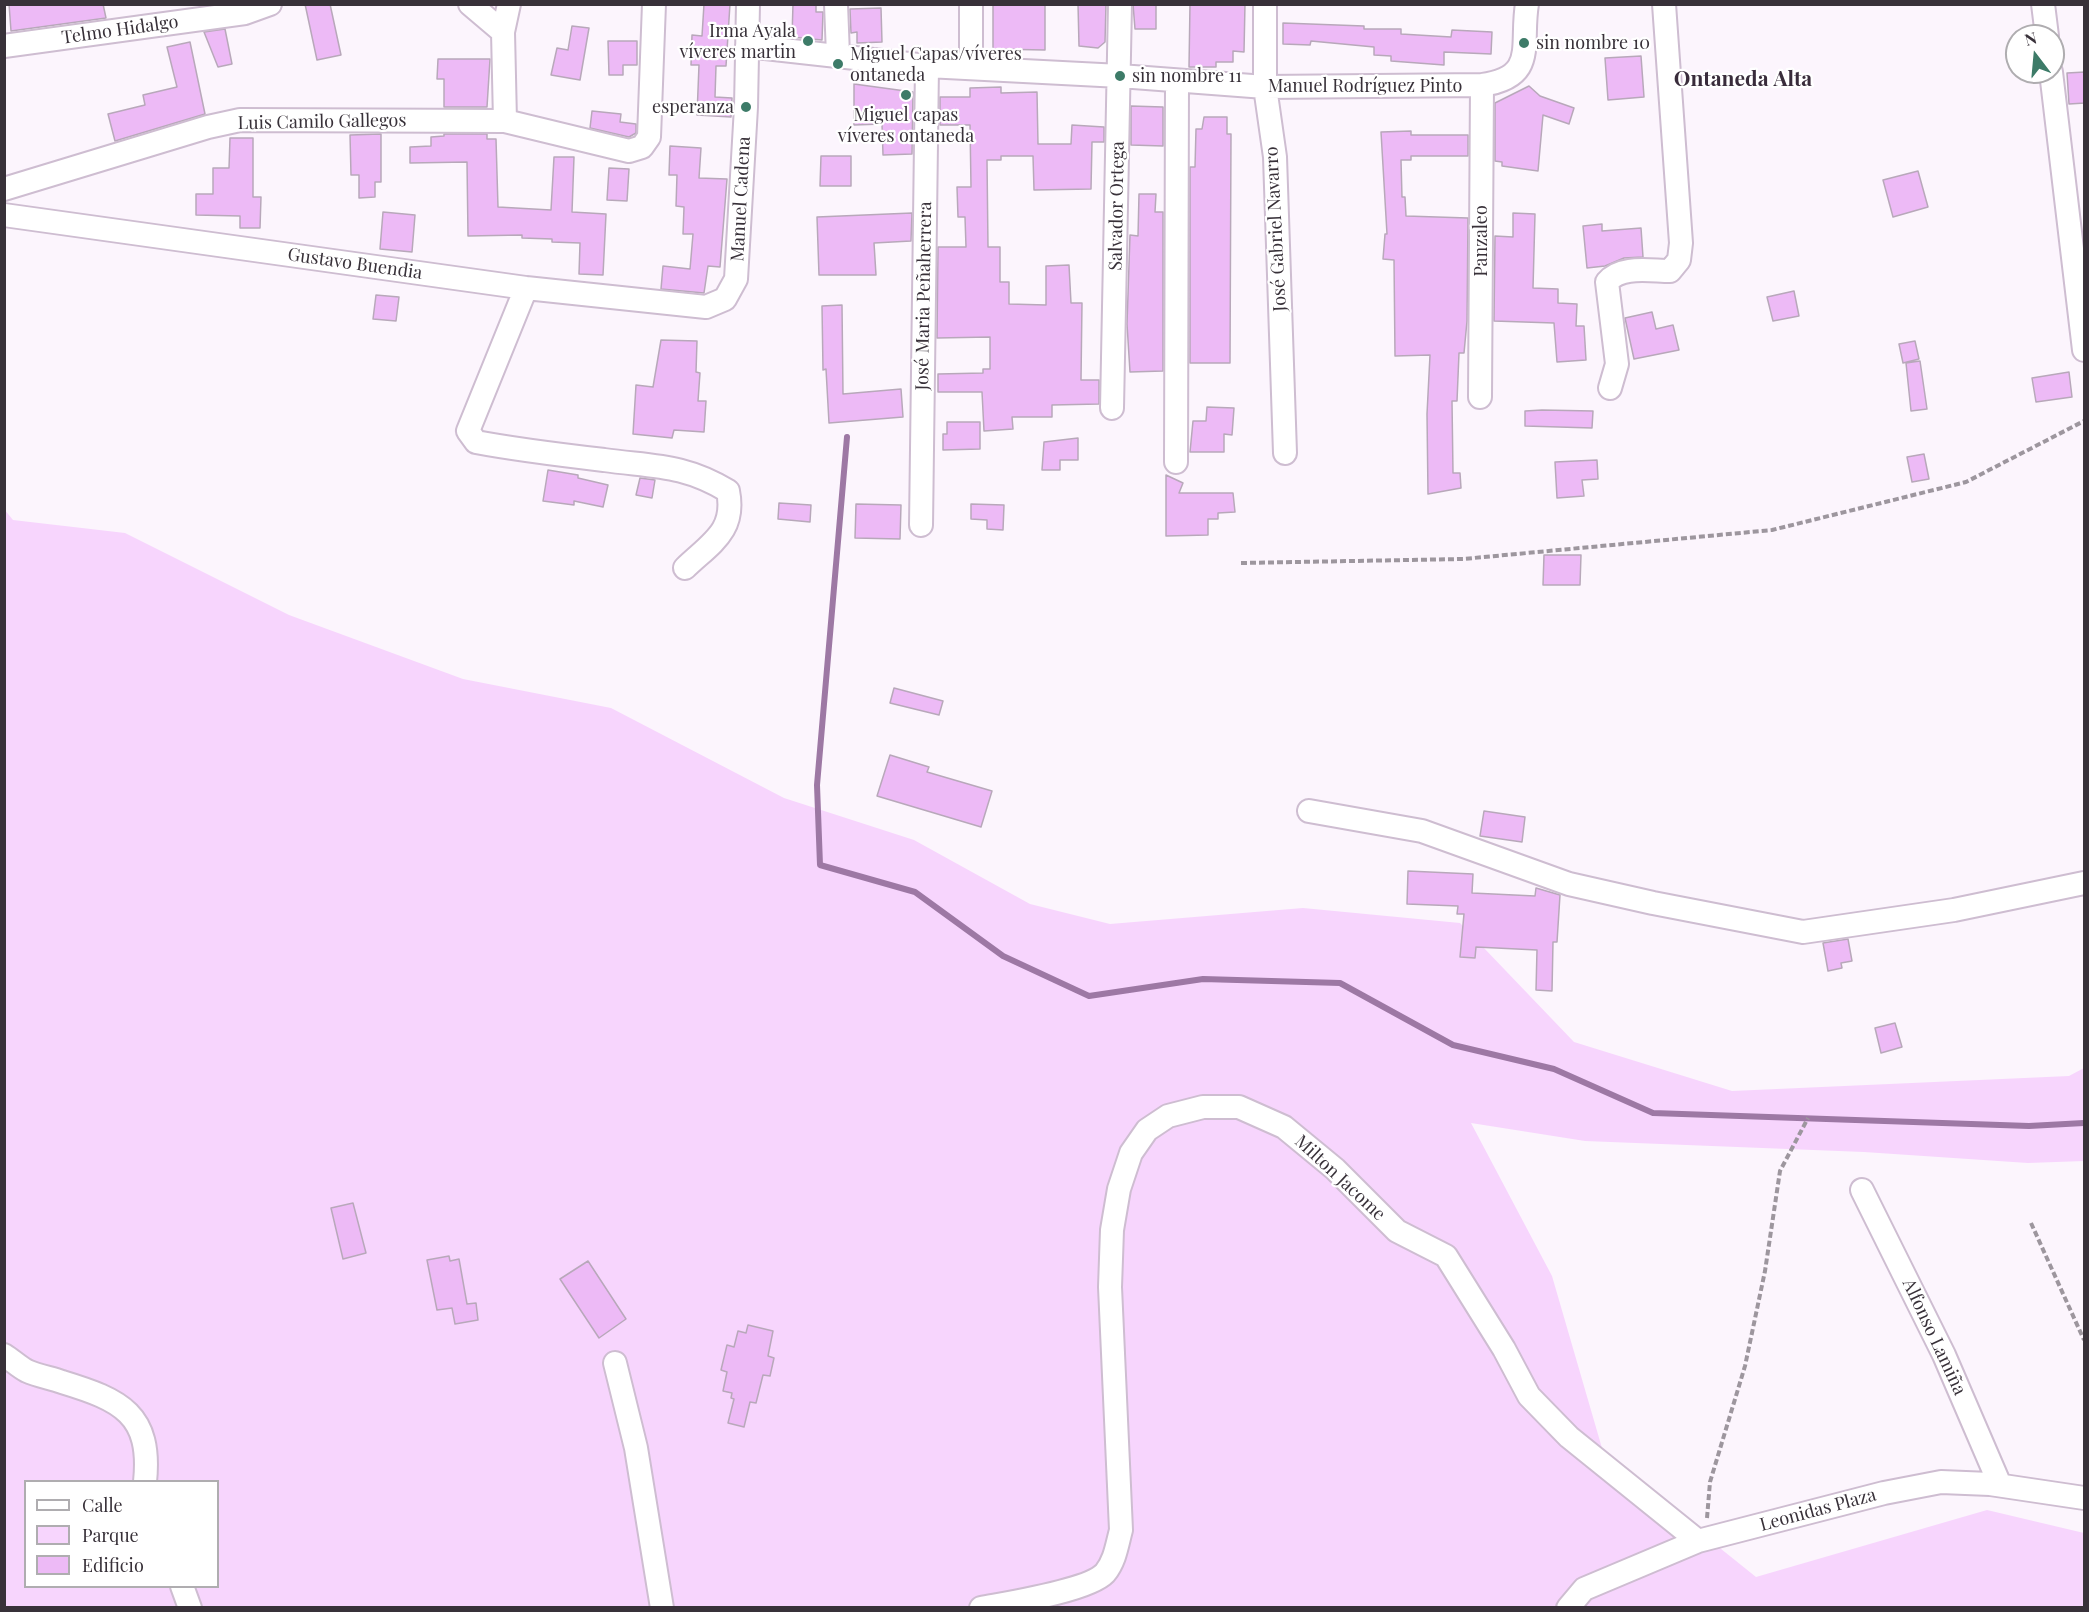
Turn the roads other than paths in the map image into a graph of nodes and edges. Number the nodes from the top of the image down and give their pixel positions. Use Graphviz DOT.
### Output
graph roads {
  1 [pos="270,4"];
  2 [pos="470,4"];
  3 [pos="509,4"];
  4 [pos="654,4"];
  5 [pos="748,4"];
  6 [pos="836,4"];
  7 [pos="971,4"];
  8 [pos="1120,4"];
  9 [pos="1264,4"];
  10 [pos="1527,4"];
  11 [pos="1664,4"];
  12 [pos="2043,4"];
  13 [pos="2046,24"];
  14 [pos="503,32"];
  15 [pos="4,46"];
  16 [pos="747,46"];
  17 [pos="838,55"];
  18 [pos="927,66"];
  19 [pos="971,67"];
  20 [pos="1120,76"];
  21 [pos="1177,82"];
  22 [pos="2052,84"];
  23 [pos="1482,85"];
  24 [pos="1265,87"];
  25 [pos="505,120"];
  26 [pos="4,189"];
  27 [pos="4,214"];
  28 [pos="526,288"];
  29 [pos="706,307"];
  30 [pos="2085,350"];
  31 [pos="1610,388"];
  32 [pos="1480,396"];
  33 [pos="1112,408"];
  34 [pos="1285,453"];
  35 [pos="1176,462"];
  36 [pos="921,525"];
  37 [pos="685,568"];
  38 [pos="1309,811"];
  39 [pos="2085,883"];
  40 [pos="1862,1190"];
  41 [pos="4,1355"];
  42 [pos="615,1363"];
  43 [pos="145,1480"];
  44 [pos="2000,1485"];
  45 [pos="2085,1498"];
  46 [pos="1702,1540"];
  47 [pos="182,1588"];
  48 [pos="190,1608"];
  49 [pos="662,1608"];
  50 [pos="981,1608"];
  51 [pos="1568,1608"];
  1 -- 15 [label="street, Telmo Hidalgo"];
  2 -- 14 [label="street"];
  3 -- 14 [label="street"];
  4 -- 25 [label="street, Luis Camilo Gallegos"];
  5 -- 16 [label="street, Manuel Cadena"];
  6 -- 17 [label="street"];
  7 -- 19 [label="street"];
  8 -- 20 [label="street, Salvador Ortega"];
  9 -- 24 [label="street, José Gabriel Navarro"];
  10 -- 23 [label="street, Manuel Rodríguez Pinto"];
  11 -- 31 [label="street"];
  12 -- 13 [label="street"];
  14 -- 25 [label="street"];
  16 -- 17 [label="street, Manuel Rodríguez Pinto"];
  16 -- 29 [label="street, Manuel Cadena"];
  17 -- 18 [label="street, Manuel Rodríguez Pinto"];
  18 -- 19 [label="street, Manuel Rodríguez Pinto"];
  18 -- 36 [label="street, José Maria Peñaherrera"];
  19 -- 20 [label="street, Manuel Rodríguez Pinto"];
  20 -- 21 [label="street, Manuel Rodríguez Pinto"];
  20 -- 33 [label="street, Salvador Ortega"];
  21 -- 24 [label="street, Manuel Rodríguez Pinto"];
  21 -- 35 [label="street"];
  22 -- 30 [label="street"];
  23 -- 24 [label="street, Manuel Rodríguez Pinto"];
  23 -- 32 [label="street, Panzaleo"];
  24 -- 34 [label="street, José Gabriel Navarro"];
  25 -- 26 [label="street, Luis Camilo Gallegos"];
  27 -- 28 [label="street, Gustavo Buendia"];
  28 -- 29 [label="street, Gustavo Buendia"];
  28 -- 37 [label="street"];
  38 -- 39 [label="street"];
  40 -- 44 [label="street, Alfonso Lamiña"];
  41 -- 43 [label="street"];
  42 -- 49 [label="street"];
  44 -- 45 [label="street, Leonidas Plaza"];
  44 -- 46 [label="street, Leonidas Plaza"];
  46 -- 50 [label="street, Milton Jacome"];
  46 -- 51 [label="street, Leonidas Plaza"];
  47 -- 48 [label="street"];
}
